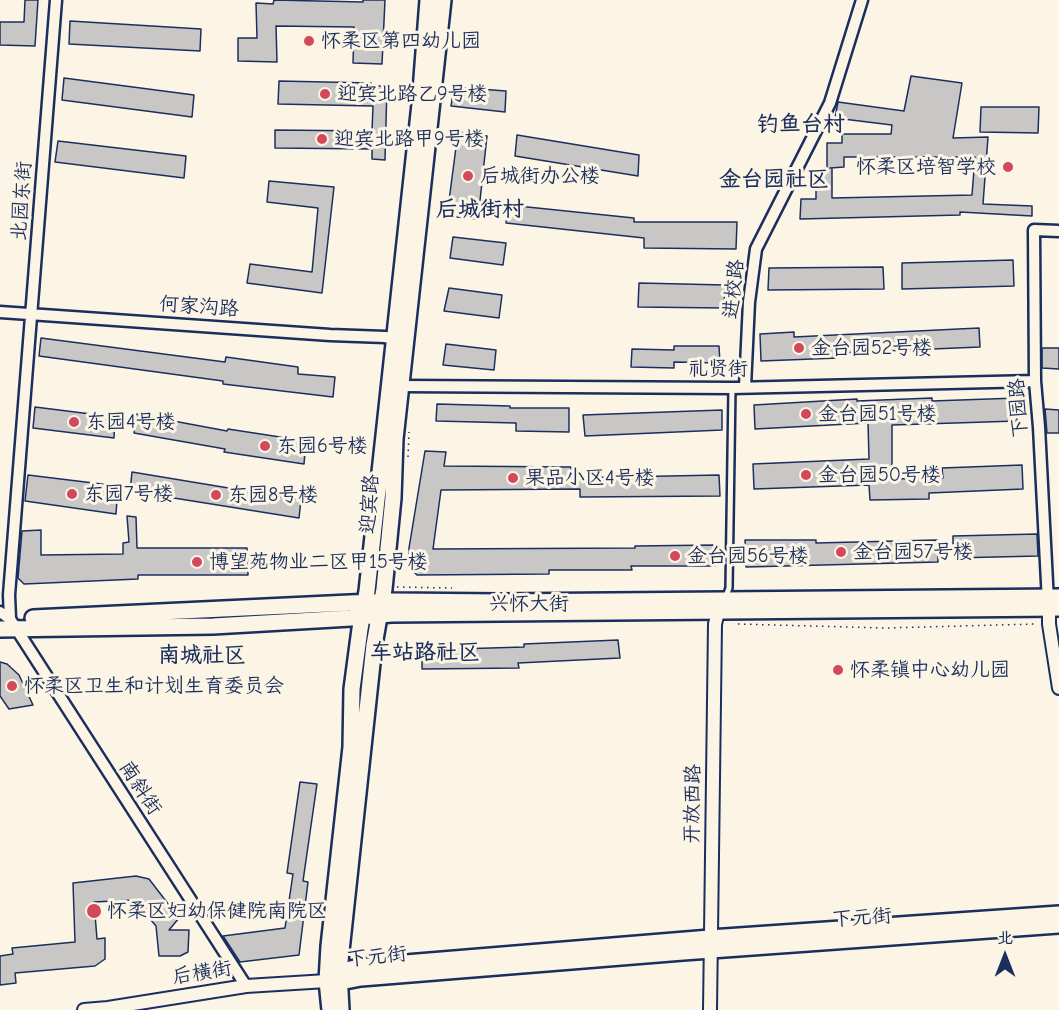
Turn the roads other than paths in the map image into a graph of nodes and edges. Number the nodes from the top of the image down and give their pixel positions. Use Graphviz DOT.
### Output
graph roads {
  1 [pos="56,0"];
  2 [pos="428,0"];
  3 [pos="443,0"];
  4 [pos="861,0"];
  5 [pos="1059,231"];
  6 [pos="0,312"];
  7 [pos="31,314"];
  8 [pos="394,339"];
  9 [pos="1035,381"];
  10 [pos="400,386"];
  11 [pos="745,387"];
  12 [pos="732,388"];
  13 [pos="721,606"];
  14 [pos="1053,607"];
  15 [pos="380,609"];
  16 [pos="364,610"];
  17 [pos="5,622"];
  18 [pos="1059,688"];
  19 [pos="1059,914"];
  20 [pos="1059,925"];
  21 [pos="710,944"];
  22 [pos="335,978"];
  23 [pos="246,986"];
  24 [pos="84,1010"];
  25 [pos="330,1010"];
  26 [pos="341,1010"];
  27 [pos="710,1010"];
  1 -- 7 [label="street, 北园东街"];
  2 -- 8 [label="main road, 迎宾路"];
  3 -- 10 [label="main road, 迎宾路"];
  4 -- 11 [label="street, 进校路"];
  5 -- 9 [label="street, 下园路"];
  6 -- 7 [label="street, 何家沟路"];
  7 -- 8 [label="street, 何家沟路"];
  7 -- 17 [label="street, 北园东街"];
  8 -- 16 [label="main road, 迎宾路"];
  9 -- 11 [label="street, 礼贤街"];
  9 -- 14 [label="street, 下园路"];
  10 -- 12 [label="street, 礼贤街"];
  10 -- 15 [label="main road, 迎宾路"];
  11 -- 12 [label="street, 礼贤街"];
  12 -- 13 [label="lane"];
  13 -- 14 [label="main road, 兴怀大街"];
  13 -- 15 [label="main road, 兴怀大街"];
  13 -- 21 [label="street, 开放西路"];
  14 -- 18 [label="street"];
  15 -- 16 [label="main road, 兴怀大街"];
  15 -- 22 [label="main road, 迎宾路"];
  16 -- 17 [label="main road, 兴怀大街"];
  16 -- 22 [label="main road, 迎宾路"];
  17 -- 23 [label="street, 南斜街"];
  19 -- 21 [label="main road, 下元街"];
  20 -- 21 [label="main road, 下元街"];
  21 -- 22 [label="main road, 下元街"];
  21 -- 27 [label="street, 开放西路"];
  22 -- 23 [label="street, 后横街"];
  22 -- 25 [label="main road, 迎宾路"];
  22 -- 26 [label="main road, 迎宾路"];
  23 -- 24 [label="street, 后横街"];
}
